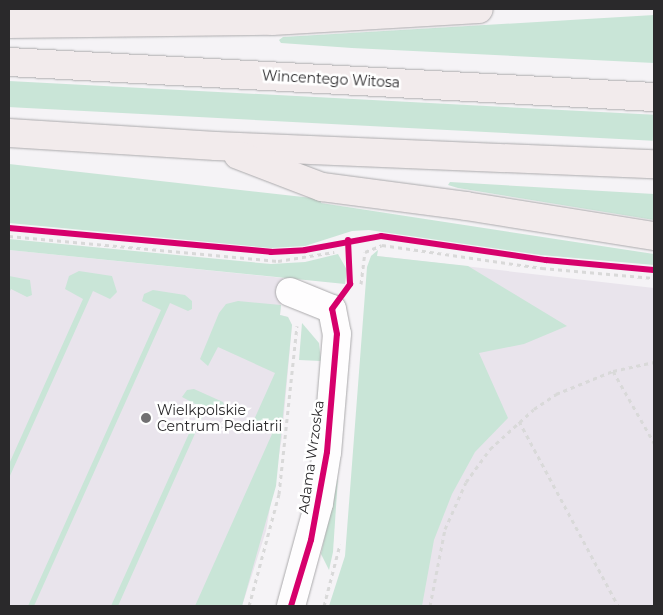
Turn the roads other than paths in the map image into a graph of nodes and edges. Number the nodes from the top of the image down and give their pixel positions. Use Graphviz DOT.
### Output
graph roads {
  1 [pos="479,9"];
  2 [pos="9,24"];
  3 [pos="9,62"];
  4 [pos="654,97"];
  5 [pos="9,133"];
  6 [pos="216,146"];
  7 [pos="654,164"];
  8 [pos="654,236"];
  9 [pos="290,292"];
  10 [pos="291,606"];
  1 -- 2 [label="main road"];
  3 -- 4 [label="main road, Wincentego Witosa"];
  5 -- 6 [label="main road"];
  6 -- 7 [label="main road"];
  6 -- 8 [label="main road"];
  9 -- 10 [label="street, Adama Wrzoska"];
}
